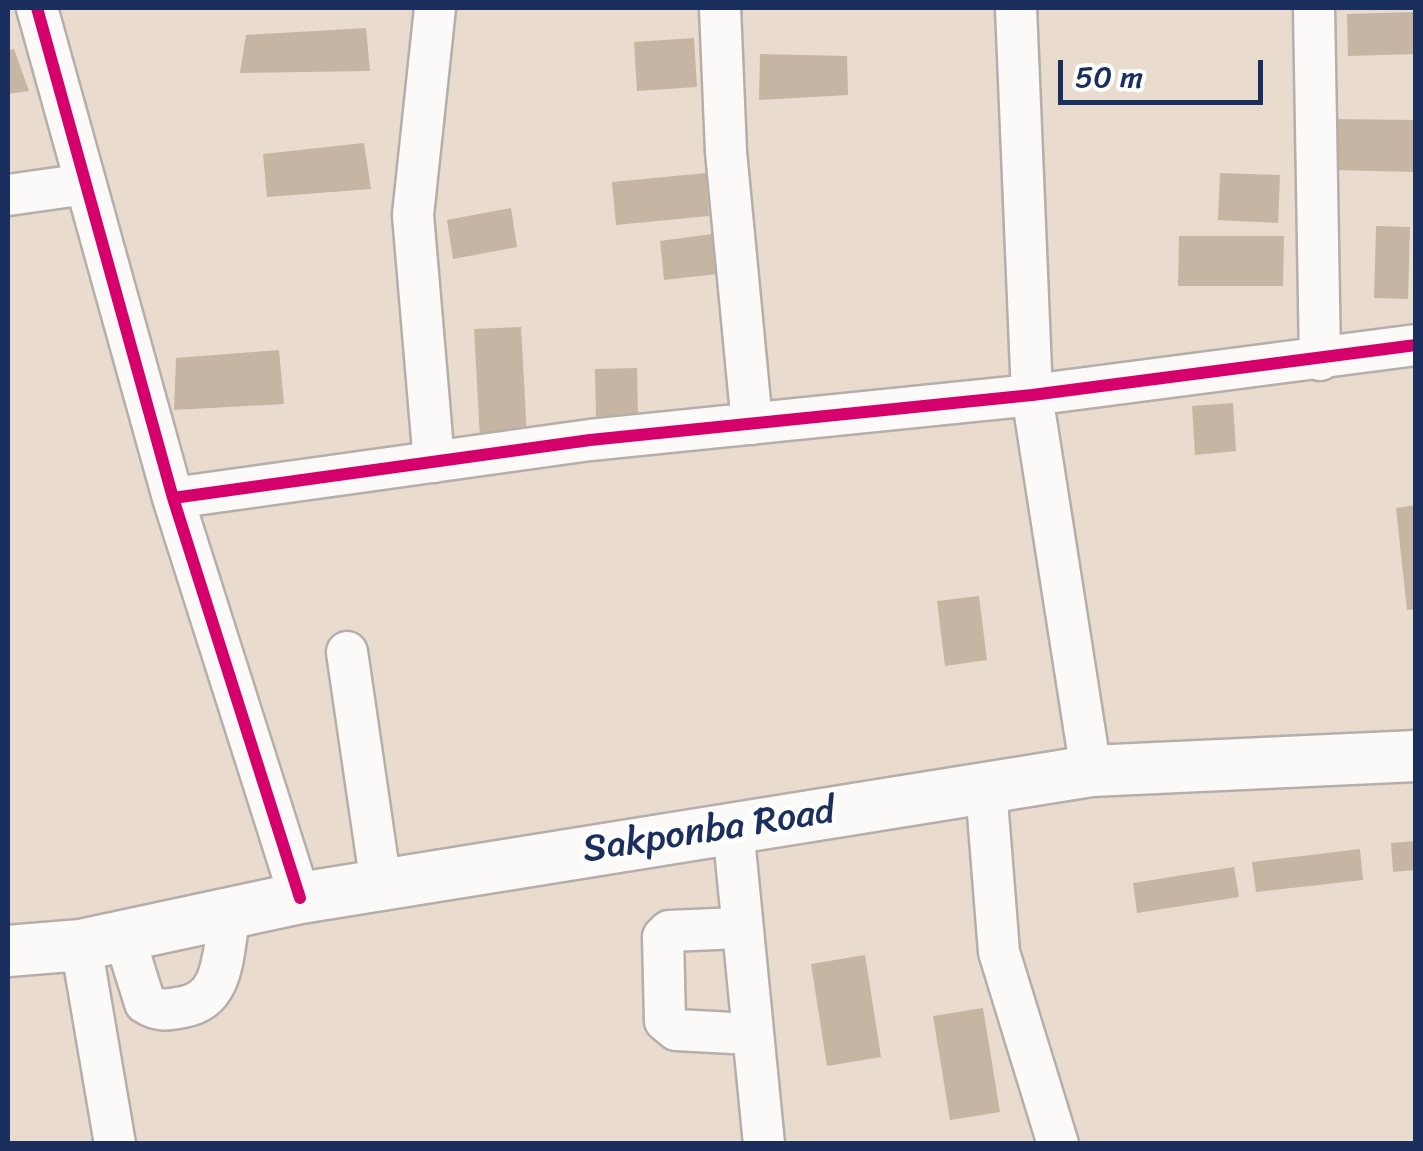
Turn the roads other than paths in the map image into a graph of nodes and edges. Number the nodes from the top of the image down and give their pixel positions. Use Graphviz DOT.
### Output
graph roads {
  1 [pos="37,8"];
  2 [pos="435,8"];
  3 [pos="720,8"];
  4 [pos="1016,8"];
  5 [pos="1314,8"];
  6 [pos="86,184"];
  7 [pos="8,196"];
  8 [pos="1416,346"];
  9 [pos="1320,360"];
  10 [pos="1032,395"];
  11 [pos="752,424"];
  12 [pos="434,462"];
  13 [pos="173,498"];
  14 [pos="347,652"];
  15 [pos="1416,756"];
  16 [pos="1091,771"];
  17 [pos="986,788"];
  18 [pos="733,828"];
  19 [pos="381,885"];
  20 [pos="300,898"];
  21 [pos="230,915"];
  22 [pos="739,928"];
  23 [pos="102,940"];
  24 [pos="9,947"];
  25 [pos="752,1034"];
  26 [pos="115,1144"];
  27 [pos="764,1144"];
  28 [pos="1058,1144"];
  1 -- 6 [label="street"];
  2 -- 12 [label="street"];
  3 -- 11 [label="street"];
  4 -- 10 [label="street"];
  5 -- 9 [label="street"];
  6 -- 7 [label="street"];
  6 -- 13 [label="street"];
  8 -- 9 [label="street"];
  9 -- 10 [label="street"];
  10 -- 11 [label="street"];
  10 -- 16 [label="street"];
  11 -- 12 [label="street"];
  12 -- 13 [label="street"];
  13 -- 20 [label="street"];
  14 -- 19 [label="street"];
  15 -- 16 [label="main road, Sakponba Road"];
  16 -- 17 [label="main road, Sakponba Road"];
  17 -- 18 [label="main road, Sakponba Road"];
  17 -- 28 [label="street"];
  18 -- 19 [label="main road, Sakponba Road"];
  18 -- 22 [label="street"];
  19 -- 20 [label="main road, Sakponba Road"];
  20 -- 21 [label="main road, Sakponba Road"];
  21 -- 23 [label="main road, Sakponba Road"];
  21 -- 23 [label="street"];
  22 -- 25 [label="street"];
  22 -- 25 [label="street"];
  23 -- 24 [label="main road, Sakponba Road"];
  23 -- 26 [label="street"];
  25 -- 27 [label="street"];
}
